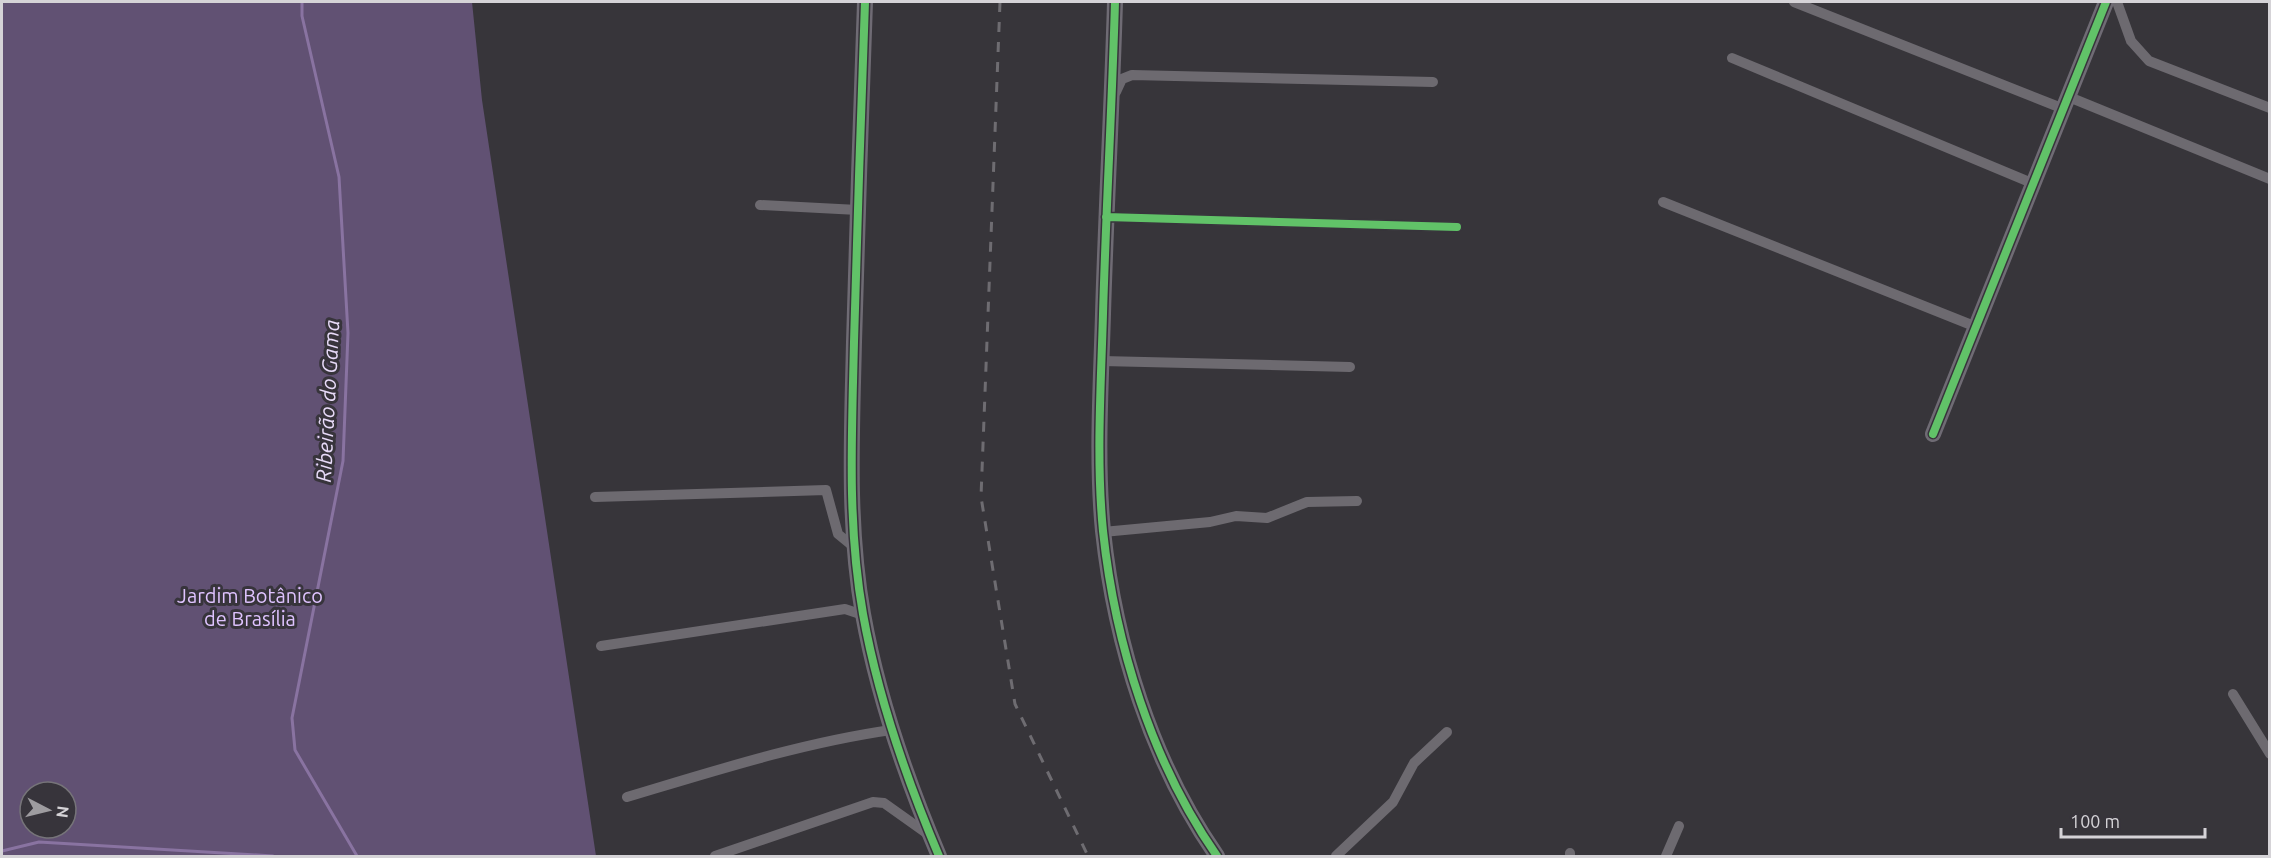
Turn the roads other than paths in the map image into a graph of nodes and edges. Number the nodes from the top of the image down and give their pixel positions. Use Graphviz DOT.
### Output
graph roads {
  1 [pos="865,2"];
  2 [pos="1115,2"];
  3 [pos="1794,2"];
  4 [pos="2106,2"];
  5 [pos="2117,2"];
  6 [pos="1732,58"];
  7 [pos="1433,82"];
  8 [pos="2066,103"];
  9 [pos="1112,106"];
  10 [pos="2270,108"];
  11 [pos="2270,179"];
  12 [pos="2034,184"];
  13 [pos="1663,202"];
  14 [pos="760,205"];
  15 [pos="858,210"];
  16 [pos="1106,217"];
  17 [pos="1457,227"];
  18 [pos="1974,326"];
  19 [pos="1102,361"];
  20 [pos="1350,367"];
  21 [pos="1932,434"];
  22 [pos="595,497"];
  23 [pos="1357,501"];
  24 [pos="1103,532"];
  25 [pos="855,548"];
  26 [pos="860,593"];
  27 [pos="845,609"];
  28 [pos="863,615"];
  29 [pos="601,646"];
  30 [pos="2233,694"];
  31 [pos="891,730"];
  32 [pos="1447,732"];
  33 [pos="2270,754"];
  34 [pos="627,797"];
  35 [pos="1679,826"];
  36 [pos="930,835"];
  37 [pos="715,856"];
  38 [pos="939,856"];
  39 [pos="1218,856"];
  40 [pos="1336,856"];
  41 [pos="1666,856"];
  1 -- 15 [label="street"];
  2 -- 9 [label="street"];
  3 -- 8 [label="street"];
  4 -- 8 [label="street"];
  5 -- 10 [label="street"];
  6 -- 12 [label="street"];
  7 -- 9 [label="street"];
  8 -- 11 [label="street"];
  8 -- 12 [label="street"];
  9 -- 16 [label="street"];
  12 -- 18 [label="street"];
  13 -- 18 [label="street"];
  14 -- 15 [label="street"];
  15 -- 25 [label="street"];
  16 -- 17 [label="street"];
  16 -- 19 [label="street"];
  18 -- 21 [label="street"];
  19 -- 20 [label="street"];
  19 -- 24 [label="street"];
  22 -- 25 [label="street"];
  23 -- 24 [label="street"];
  24 -- 39 [label="street"];
  25 -- 26 [label="street"];
  26 -- 27 [label="street"];
  26 -- 28 [label="street"];
  27 -- 28 [label="street"];
  27 -- 29 [label="street"];
  28 -- 31 [label="street"];
  30 -- 33 [label="street"];
  31 -- 34 [label="street"];
  31 -- 36 [label="street"];
  32 -- 40 [label="street"];
  35 -- 41 [label="street"];
  36 -- 37 [label="street"];
  36 -- 38 [label="street"];
}
